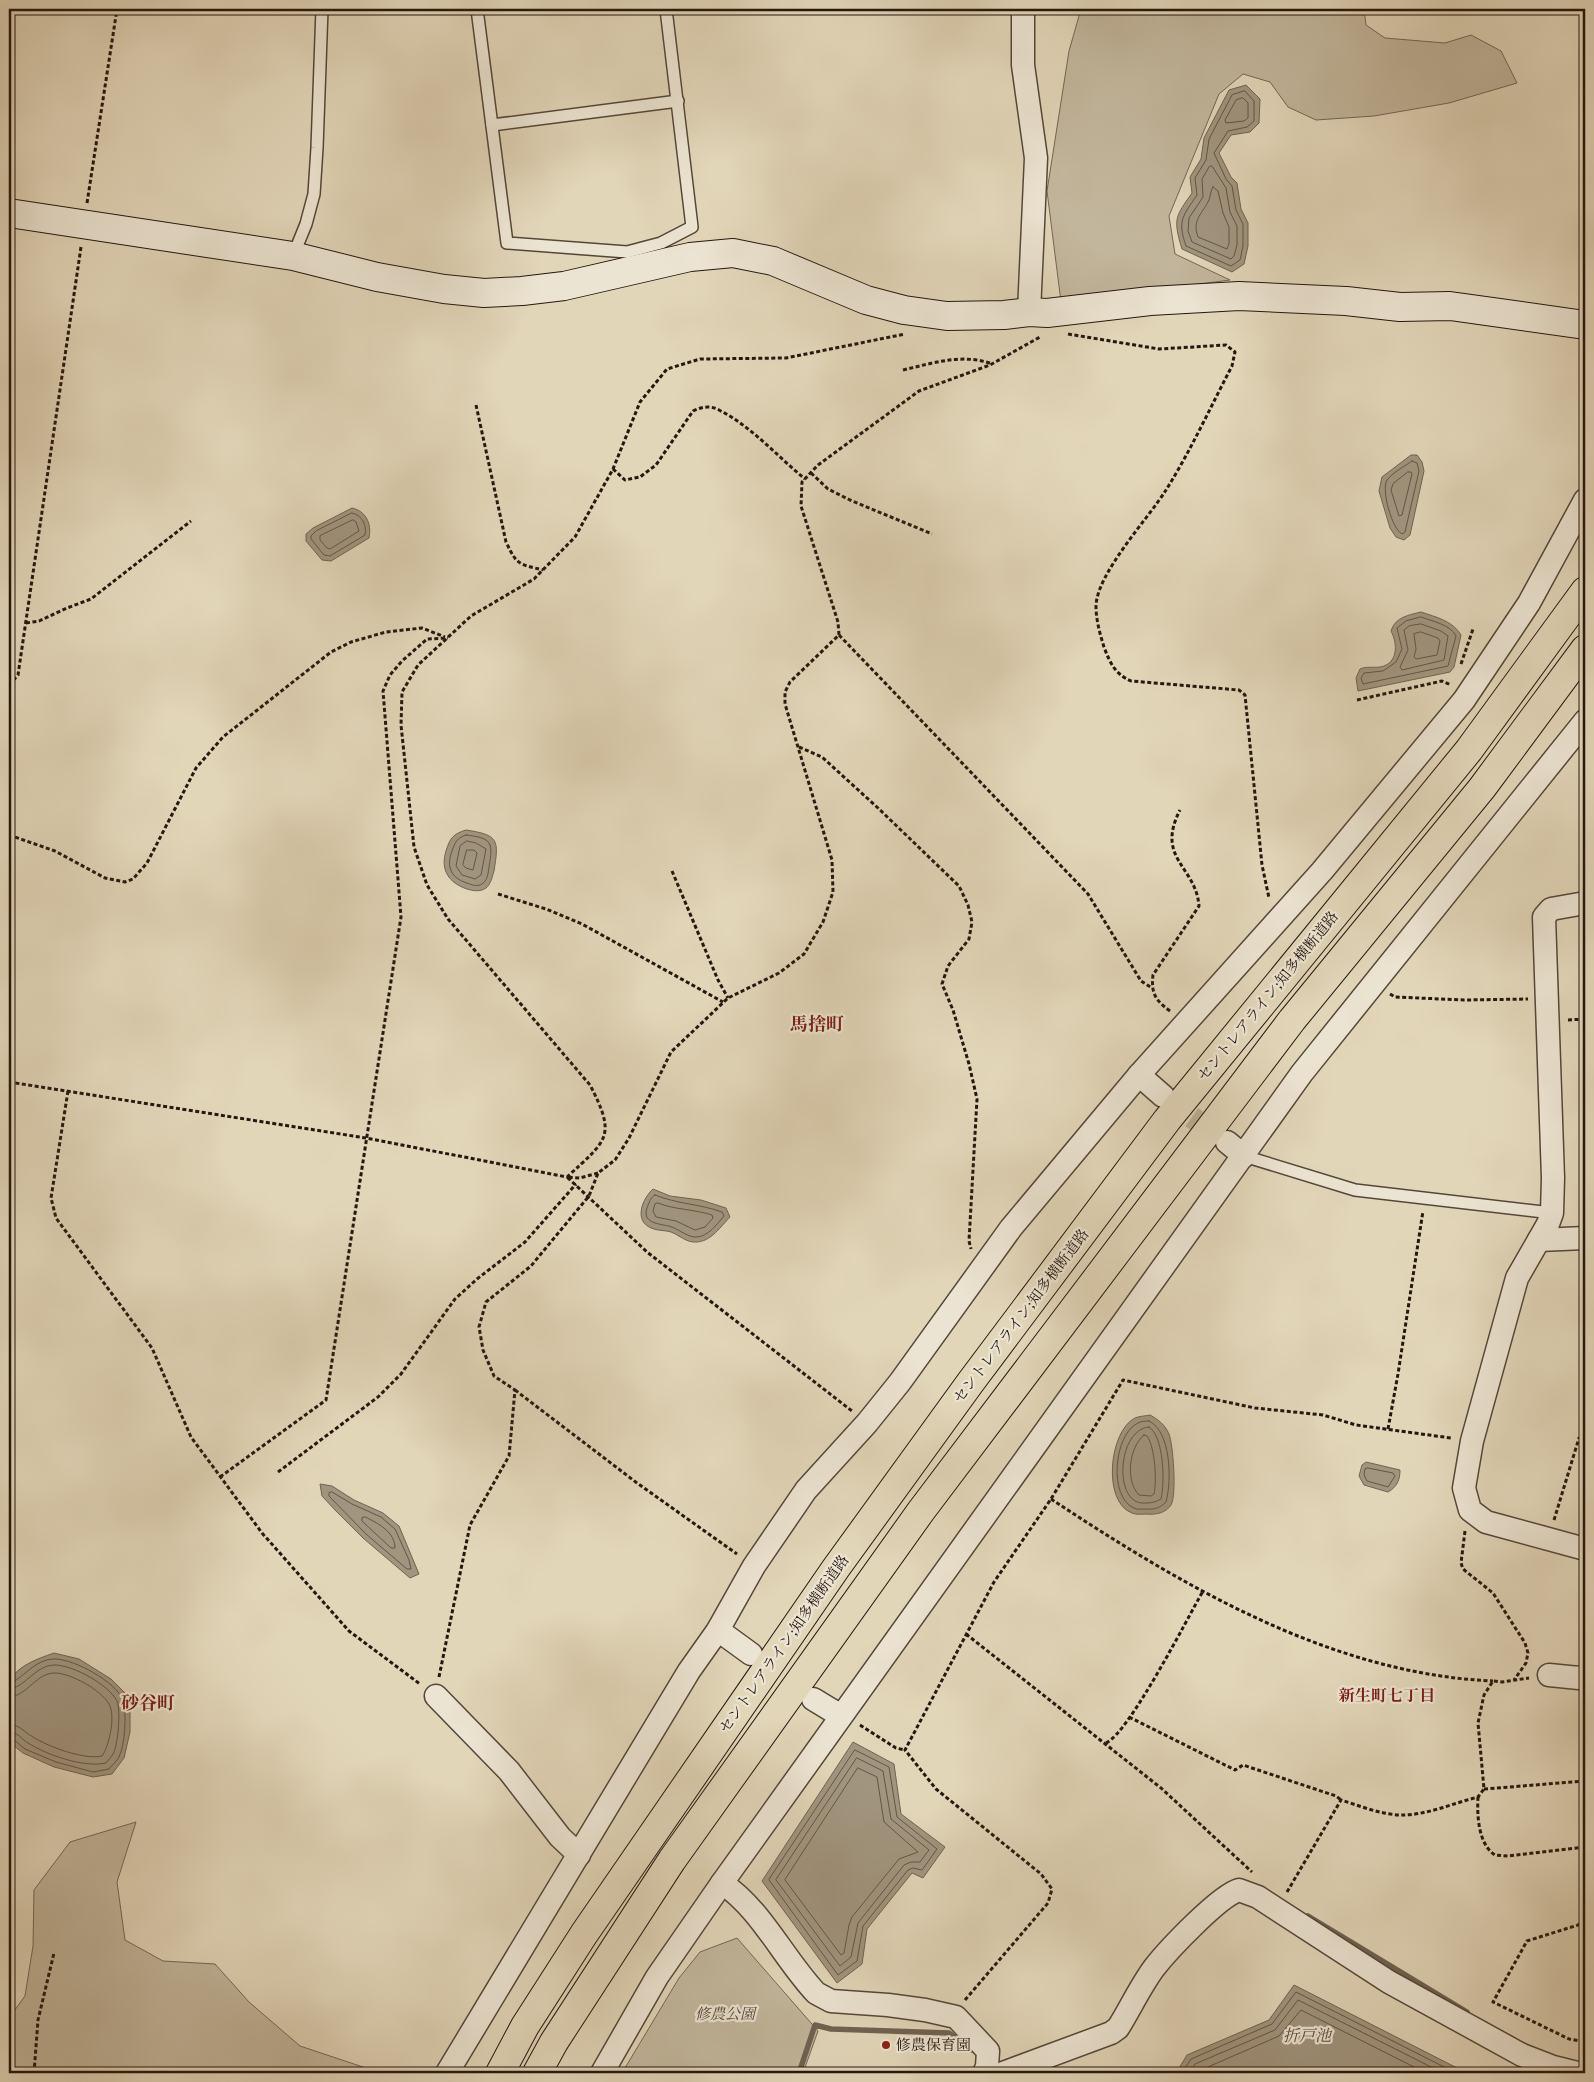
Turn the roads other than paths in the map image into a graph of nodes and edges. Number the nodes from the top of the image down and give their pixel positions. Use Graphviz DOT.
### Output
graph roads {
  1 [pos="322,9"];
  2 [pos="477,9"];
  3 [pos="666,9"];
  4 [pos="1023,9"];
  5 [pos="678,101"];
  6 [pos="492,125"];
  7 [pos="9,213"];
  8 [pos="293,256"];
  9 [pos="1040,316"];
  10 [pos="1585,325"];
  11 [pos="1585,500"];
  12 [pos="1585,591"];
  13 [pos="1585,649"];
  14 [pos="1585,720"];
  15 [pos="1585,903"];
  16 [pos="1139,1075"];
  17 [pos="1163,1096"];
  18 [pos="1235,1149"];
  19 [pos="1552,1214"];
  20 [pos="1585,1238"];
  21 [pos="1539,1240"];
  22 [pos="1585,1549"];
  23 [pos="718,1630"];
  24 [pos="751,1654"];
  25 [pos="1549,1675"];
  26 [pos="1585,1676"];
  27 [pos="436,1696"];
  28 [pos="813,1699"];
  29 [pos="841,1716"];
  30 [pos="579,1854"];
  31 [pos="722,1883"];
  32 [pos="562,1966"];
  33 [pos="554,2042"];
  34 [pos="447,2073"];
  35 [pos="482,2073"];
  36 [pos="500,2073"];
  37 [pos="537,2073"];
  38 [pos="550,2073"];
  39 [pos="602,2073"];
  40 [pos="984,2073"];
  41 [pos="1003,2073"];
  42 [pos="1577,2073"];
  1 -- 8 [label="lane"];
  2 -- 6 [label="lane"];
  3 -- 5 [label="lane"];
  4 -- 9 [label="street"];
  5 -- 6 [label="lane"];
  5 -- 6 [label="lane"];
  7 -- 8 [label="street"];
  8 -- 9 [label="street"];
  9 -- 10 [label="street"];
  11 -- 16 [label="street"];
  12 -- 32 [label="highway, セントレアライン;知多横断道路"];
  13 -- 33 [label="highway"];
  14 -- 18 [label="street"];
  15 -- 19 [label="street"];
  16 -- 17 [label="street"];
  16 -- 23 [label="street"];
  18 -- 19 [label="lane"];
  18 -- 29 [label="street"];
  19 -- 21 [label="street"];
  20 -- 21 [label="street"];
  21 -- 22 [label="street"];
  23 -- 24 [label="street"];
  23 -- 30 [label="street"];
  25 -- 26 [label="street"];
  27 -- 30 [label="street"];
  28 -- 29 [label="street"];
  29 -- 31 [label="street"];
  30 -- 34 [label="street"];
  31 -- 39 [label="street"];
  31 -- 40 [label="street"];
  32 -- 35 [label="highway"];
  32 -- 36 [label="highway, セントレアライン;知多横断道路"];
  33 -- 37 [label="highway"];
  33 -- 38 [label="highway"];
  41 -- 42 [label="street"];
}
